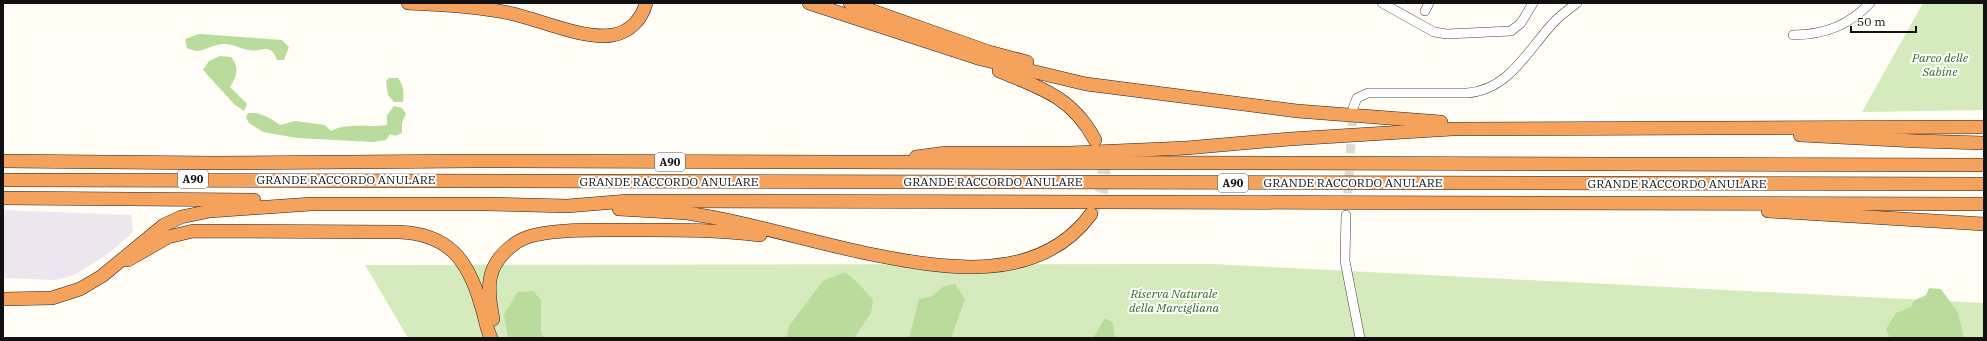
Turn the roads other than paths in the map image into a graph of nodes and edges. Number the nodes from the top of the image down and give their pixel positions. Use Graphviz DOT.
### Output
graph roads {
  1 [pos="408,3"];
  2 [pos="646,3"];
  3 [pos="809,3"];
  4 [pos="850,3"];
  5 [pos="1382,3"];
  6 [pos="1533,3"];
  7 [pos="1576,3"];
  8 [pos="1870,3"];
  9 [pos="903,34"];
  10 [pos="1793,35"];
  11 [pos="1171,95"];
  12 [pos="1353,108"];
  13 [pos="1505,127"];
  14 [pos="1984,127"];
  15 [pos="1708,128"];
  16 [pos="1095,140"];
  17 [pos="1984,142"];
  18 [pos="3,161"];
  19 [pos="866,163"];
  20 [pos="1984,165"];
  21 [pos="3,180"];
  22 [pos="1984,184"];
  23 [pos="3,198"];
  24 [pos="1576,201"];
  25 [pos="311,204"];
  26 [pos="1984,204"];
  27 [pos="568,206"];
  28 [pos="1091,214"];
  29 [pos="1346,215"];
  30 [pos="1984,224"];
  31 [pos="834,246"];
  32 [pos="114,266"];
  33 [pos="3,299"];
  34 [pos="491,338"];
  35 [pos="498,338"];
  36 [pos="1360,338"];
  1 -- 2 [label="highway"];
  3 -- 9 [label="highway"];
  4 -- 11 [label="highway"];
  5 -- 6 [label="street"];
  7 -- 12 [label="street"];
  8 -- 10 [label="street"];
  9 -- 11 [label="highway"];
  9 -- 16 [label="highway"];
  11 -- 13 [label="highway"];
  13 -- 15 [label="highway"];
  13 -- 19 [label="highway"];
  14 -- 15 [label="highway"];
  15 -- 17 [label="highway"];
  18 -- 19 [label="highway, GRANDE RACCORDO ANULARE / A90"];
  19 -- 20 [label="highway, GRANDE RACCORDO ANULARE / A90"];
  21 -- 22 [label="highway, GRANDE RACCORDO ANULARE / A90"];
  23 -- 25 [label="highway"];
  24 -- 26 [label="highway, GRANDE RACCORDO ANULARE"];
  24 -- 27 [label="highway, GRANDE RACCORDO ANULARE"];
  24 -- 30 [label="highway"];
  25 -- 27 [label="highway, GRANDE RACCORDO ANULARE"];
  25 -- 32 [label="highway"];
  27 -- 31 [label="highway"];
  28 -- 31 [label="highway"];
  29 -- 36 [label="street"];
  31 -- 35 [label="highway"];
  32 -- 33 [label="highway"];
  32 -- 34 [label="highway"];
}
